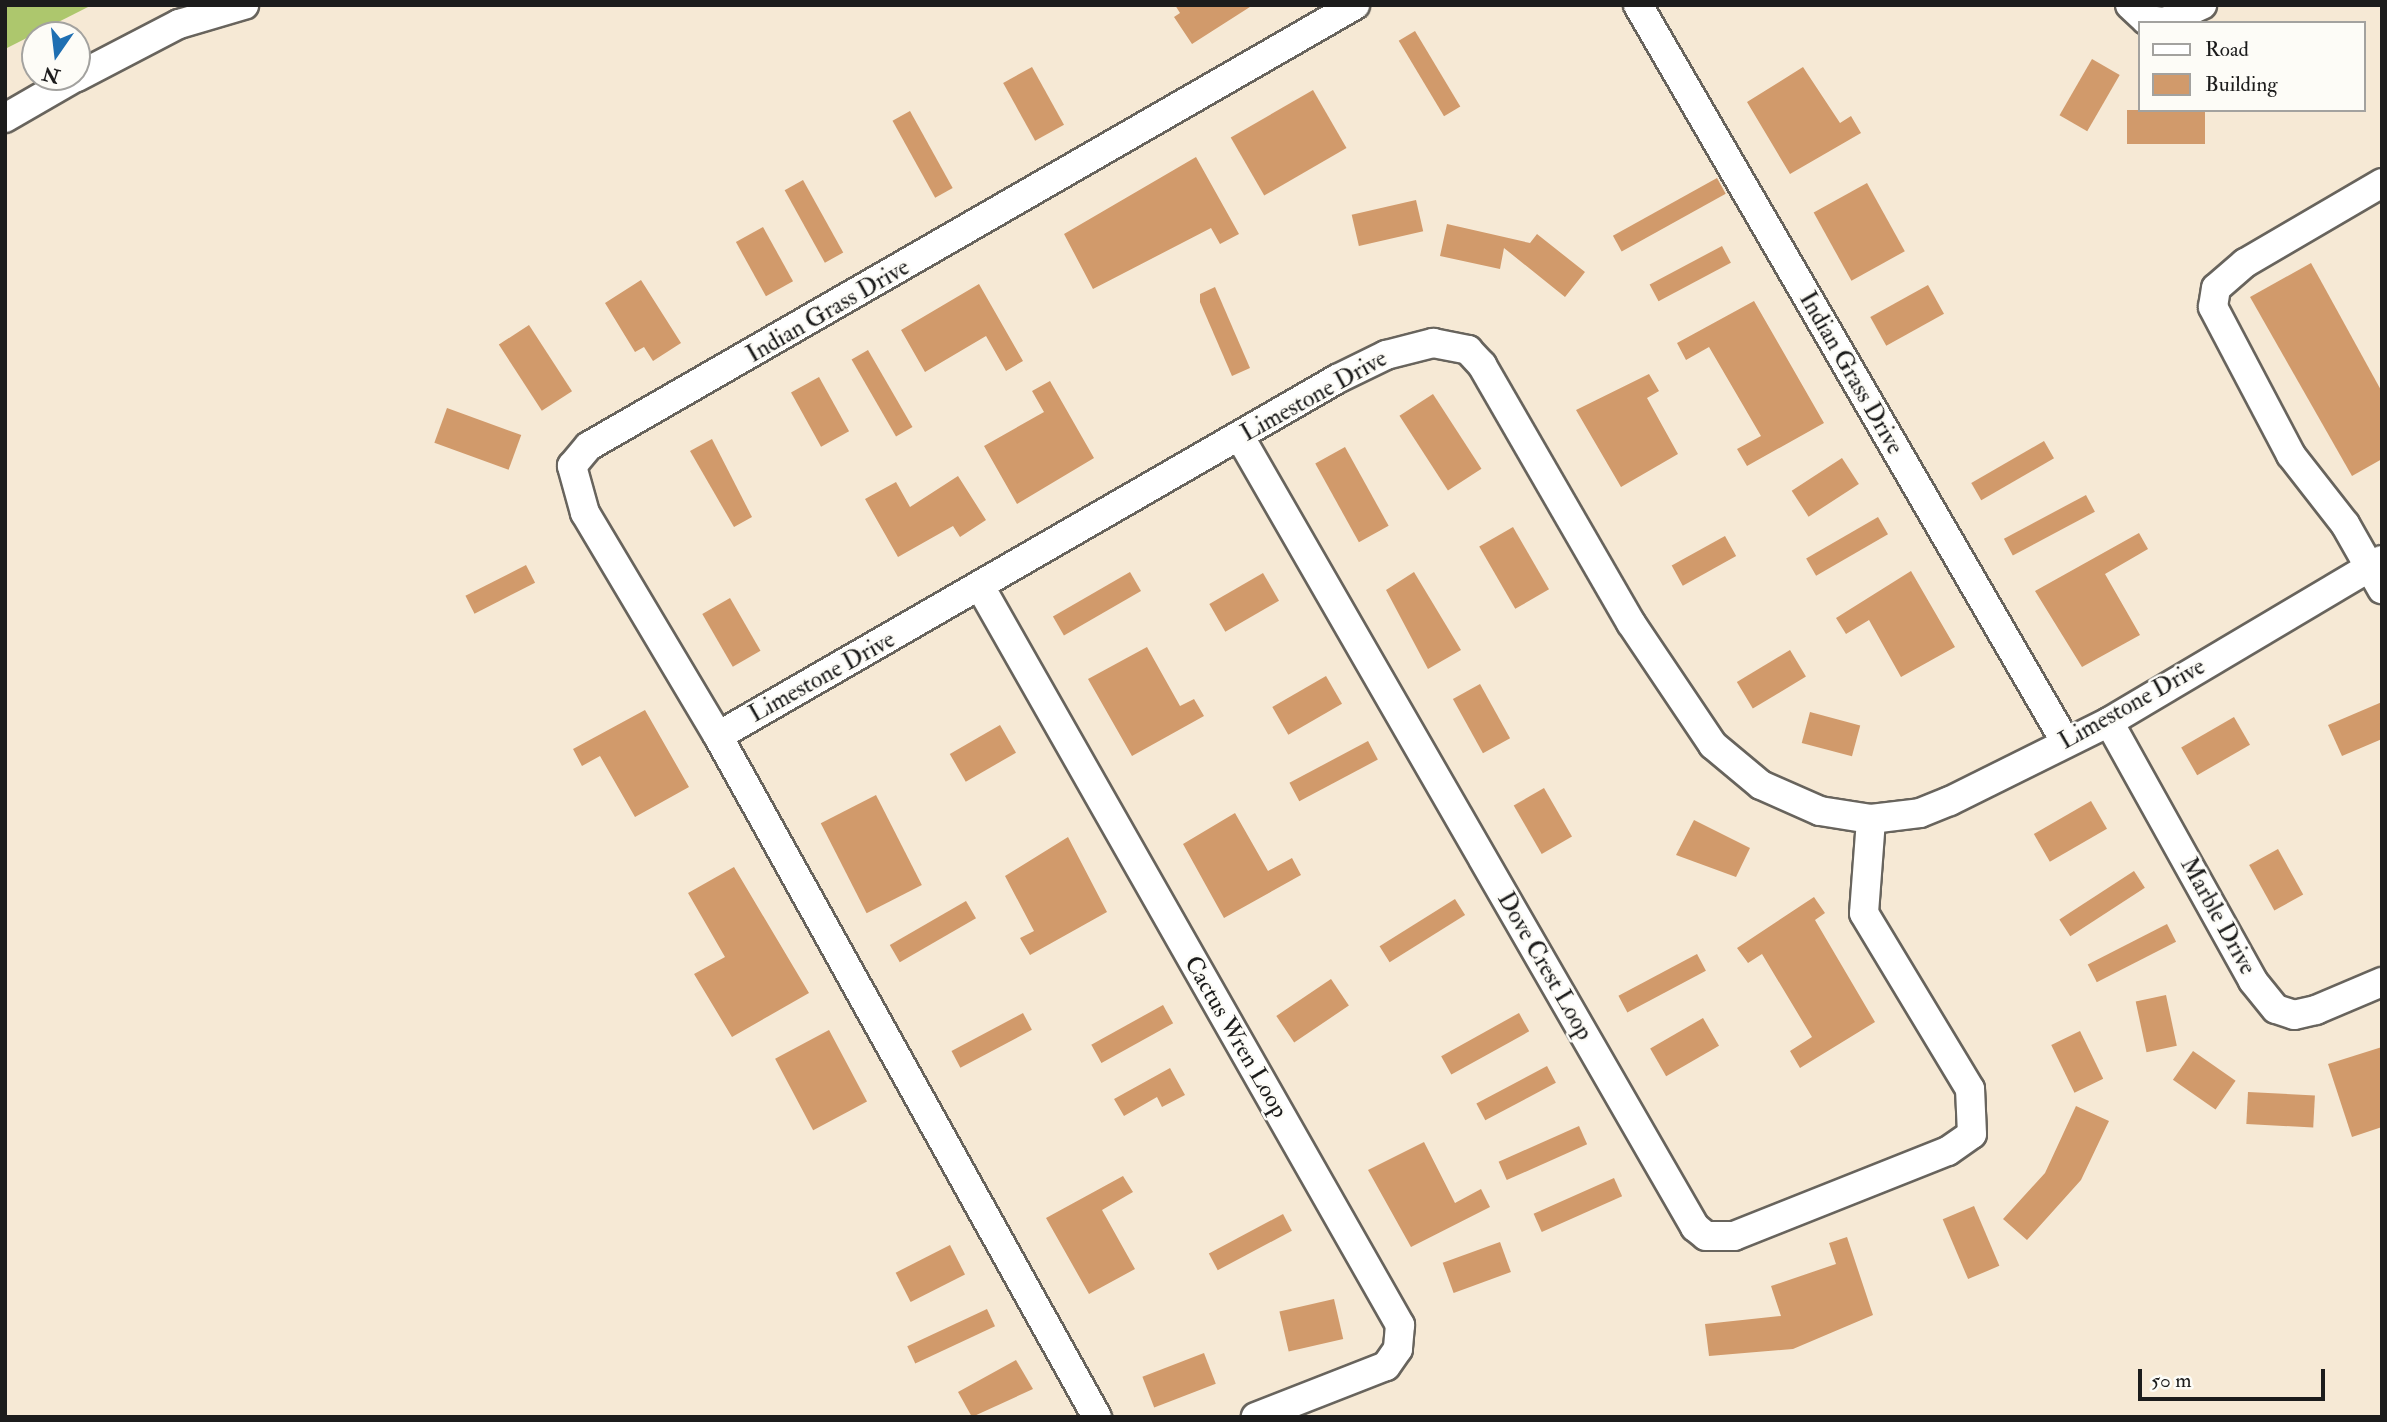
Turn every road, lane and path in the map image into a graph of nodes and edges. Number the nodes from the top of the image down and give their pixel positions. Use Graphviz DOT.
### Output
graph roads {
  1 [pos="244,5"];
  2 [pos="1355,5"];
  3 [pos="1638,5"];
  4 [pos="2202,5"];
  5 [pos="2138,13"];
  6 [pos="91,70"];
  7 [pos="52,91"];
  8 [pos="5,118"];
  9 [pos="2382,183"];
  10 [pos="1240,437"];
  11 [pos="2378,572"];
  12 [pos="981,588"];
  13 [pos="2109,722"];
  14 [pos="719,736"];
  15 [pos="2064,741"];
  16 [pos="1871,819"];
  17 [pos="2382,982"];
  18 [pos="1097,1417"];
  19 [pos="1256,1417"];
  1 -- 6 [label="street"];
  2 -- 14 [label="street, Indian Grass Drive"];
  3 -- 15 [label="street, Indian Grass Drive"];
  4 -- 5 [label="street"];
  7 -- 8 [label="street"];
  9 -- 11 [label="street"];
  10 -- 12 [label="street, Limestone Drive"];
  10 -- 16 [label="street, Limestone Drive"];
  10 -- 16 [label="street, Dove Crest Loop"];
  11 -- 13 [label="street, Limestone Drive"];
  12 -- 14 [label="street, Limestone Drive"];
  12 -- 19 [label="street, Cactus Wren Loop"];
  13 -- 15 [label="street, Limestone Drive"];
  13 -- 17 [label="street, Marble Drive"];
  14 -- 18 [label="street"];
  15 -- 16 [label="street, Limestone Drive"];
}
